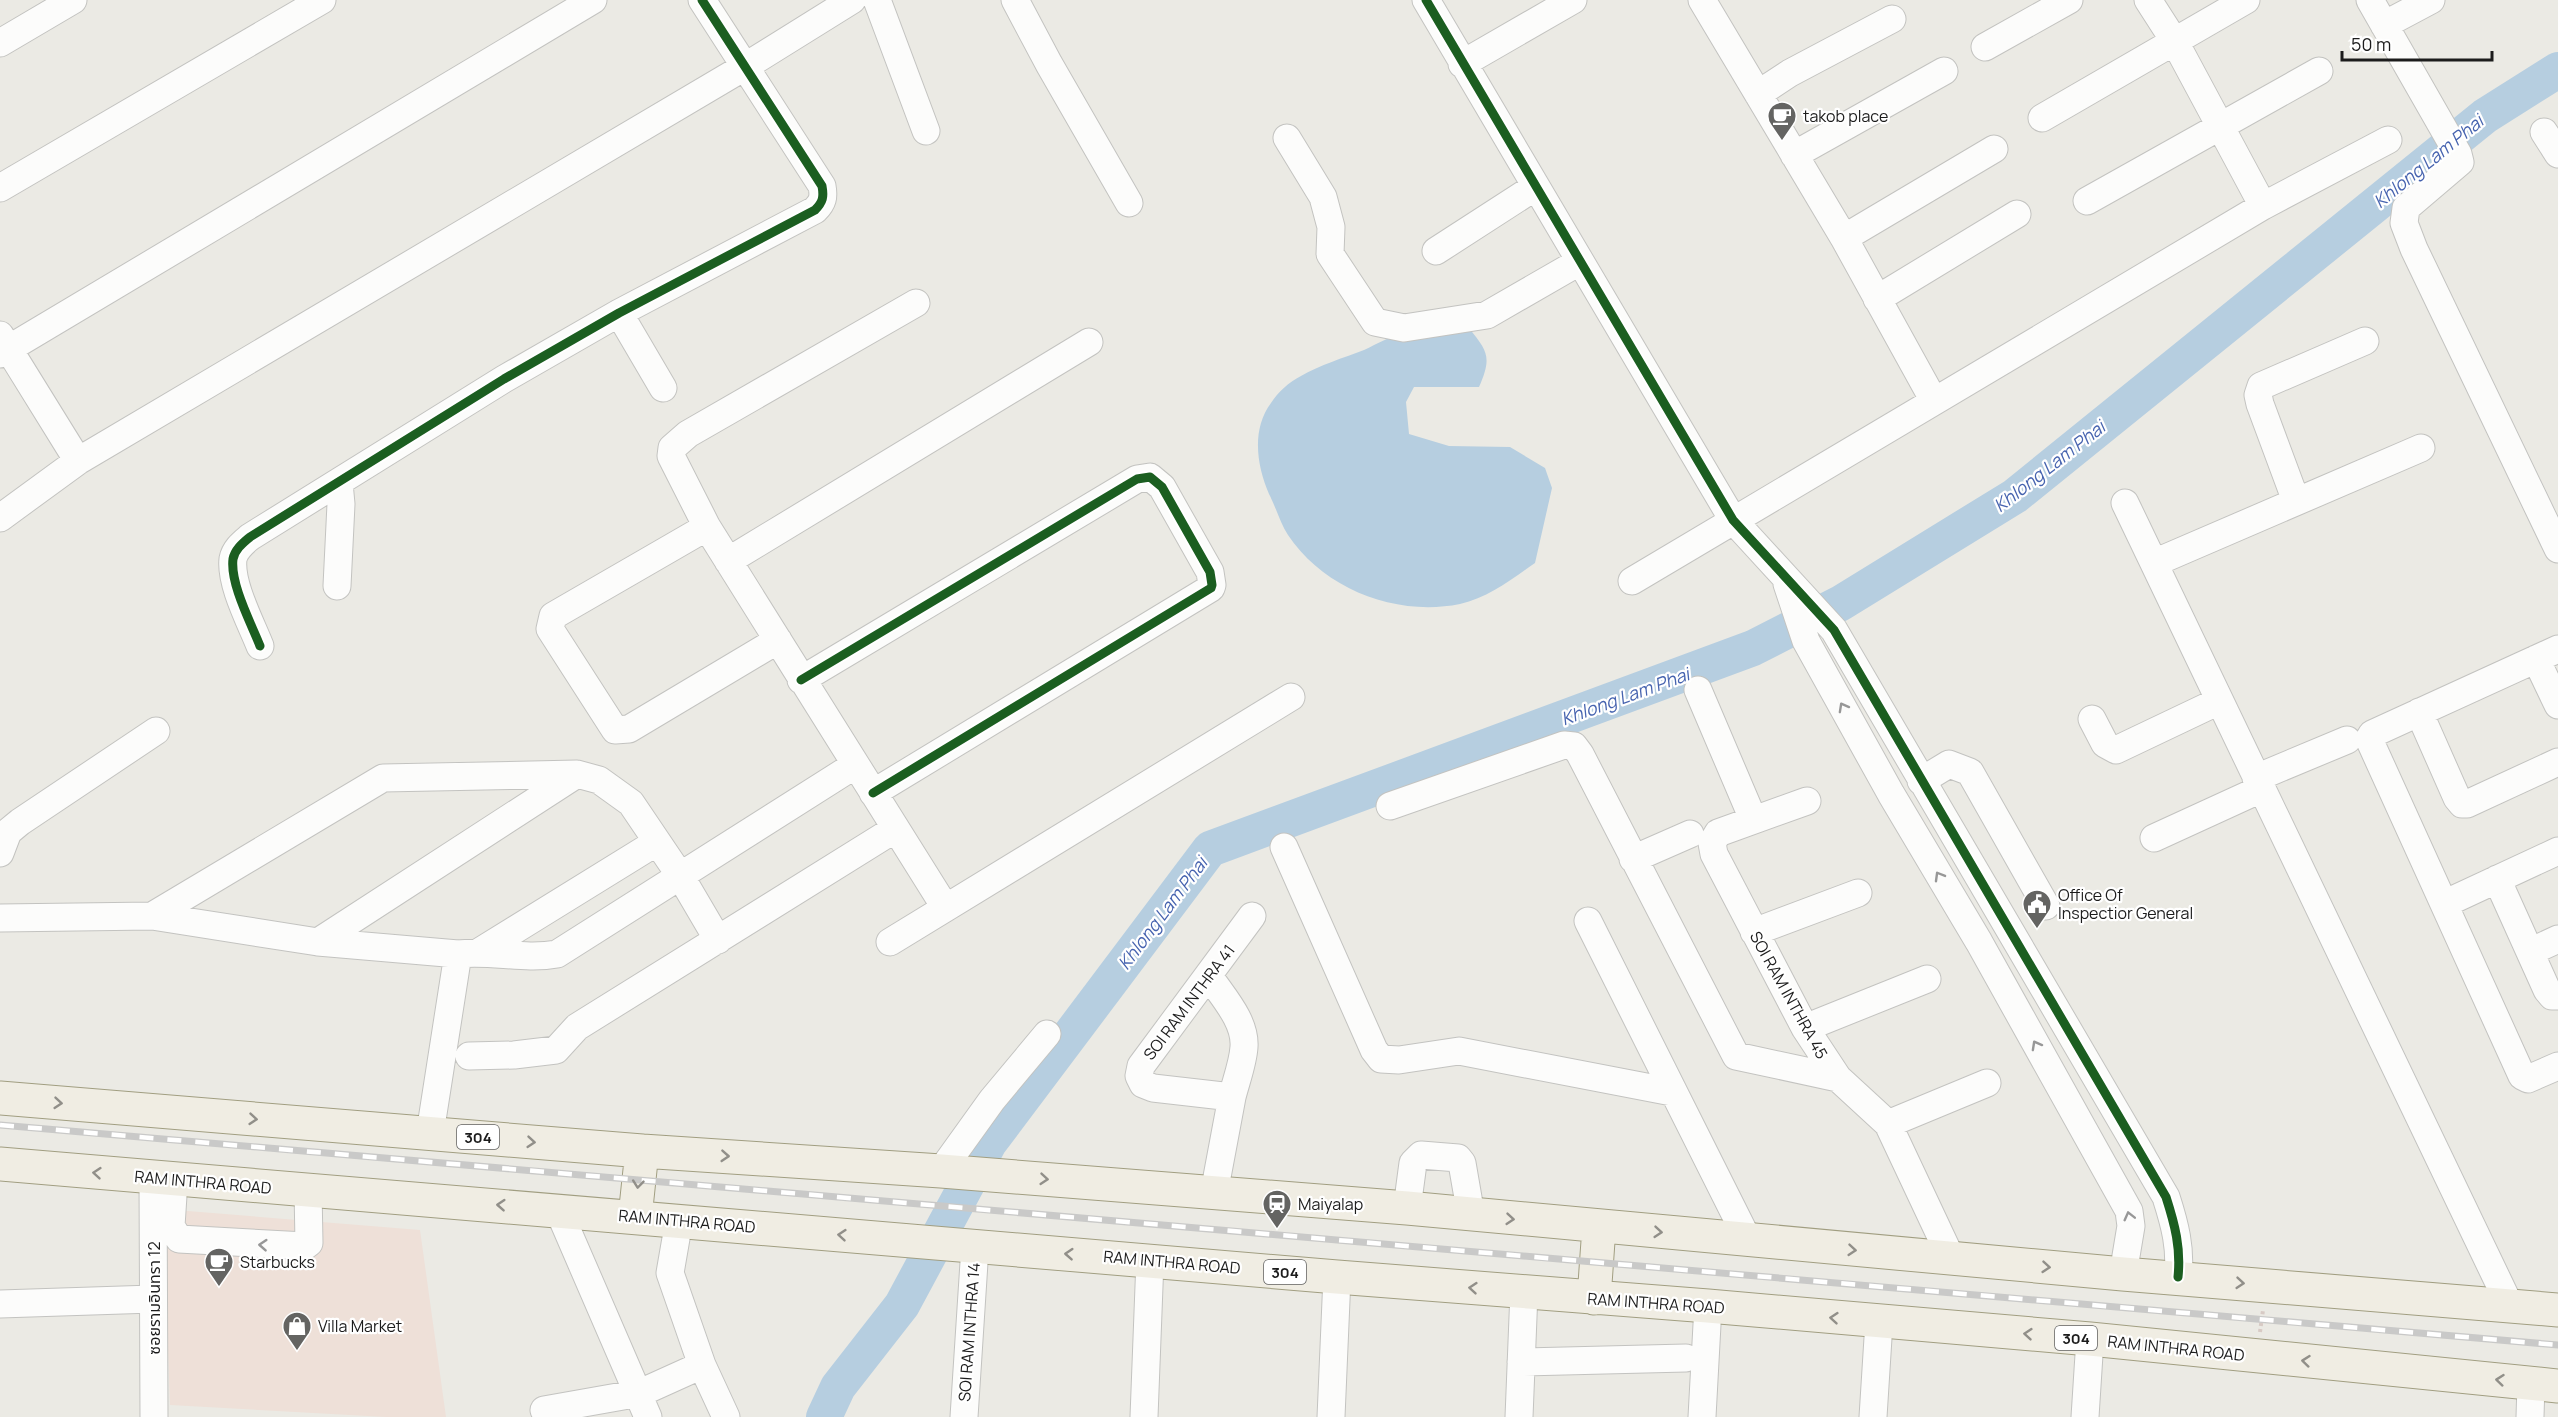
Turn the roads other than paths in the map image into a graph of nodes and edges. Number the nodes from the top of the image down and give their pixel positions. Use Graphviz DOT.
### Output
graph roads {
  1 [pos="73,0"];
  2 [pos="322,0"];
  3 [pos="593,0"];
  4 [pos="702,0"];
  5 [pos="852,0"];
  6 [pos="877,0"];
  7 [pos="1015,0"];
  8 [pos="1426,0"];
  9 [pos="1573,0"];
  10 [pos="2069,0"];
  11 [pos="2148,0"];
  12 [pos="2246,0"];
  13 [pos="2370,0"];
  14 [pos="2431,0"];
  15 [pos="1712,4"];
  16 [pos="1892,19"];
  17 [pos="2384,25"];
  18 [pos="2175,42"];
  19 [pos="0,43"];
  20 [pos="1985,47"];
  21 [pos="1462,64"];
  22 [pos="746,66"];
  23 [pos="1944,71"];
  24 [pos="2319,71"];
  25 [pos="1758,94"];
  26 [pos="2042,117"];
  27 [pos="2221,127"];
  28 [pos="926,131"];
  29 [pos="1287,138"];
  30 [pos="2388,140"];
  31 [pos="1994,149"];
  32 [pos="1794,155"];
  33 [pos="1535,187"];
  34 [pos="0,188"];
  35 [pos="2086,201"];
  36 [pos="1129,203"];
  37 [pos="2263,206"];
  38 [pos="2018,214"];
  39 [pos="1844,237"];
  40 [pos="1436,250"];
  41 [pos="1579,262"];
  42 [pos="1877,298"];
  43 [pos="916,303"];
  44 [pos="619,313"];
  45 [pos="2365,341"];
  46 [pos="1089,342"];
  47 [pos="3,346"];
  48 [pos="663,388"];
  49 [pos="1934,401"];
  50 [pos="2421,448"];
  51 [pos="78,461"];
  52 [pos="339,483"];
  53 [pos="2296,501"];
  54 [pos="2125,503"];
  55 [pos="0,518"];
  56 [pos="1733,520"];
  57 [pos="707,526"];
  58 [pos="2558,549"];
  59 [pos="728,561"];
  60 [pos="2154,563"];
  61 [pos="1632,581"];
  62 [pos="337,586"];
  63 [pos="1814,625"];
  64 [pos="778,640"];
  65 [pos="260,646"];
  66 [pos="2547,654"];
  67 [pos="801,680"];
  68 [pos="1698,690"];
  69 [pos="1291,697"];
  70 [pos="2218,701"];
  71 [pos="2558,705"];
  72 [pos="2419,712"];
  73 [pos="2092,719"];
  74 [pos="156,730"];
  75 [pos="2347,740"];
  76 [pos="2558,762"];
  77 [pos="855,765"];
  78 [pos="578,774"];
  79 [pos="1921,781"];
  80 [pos="2258,784"];
  81 [pos="873,793"];
  82 [pos="1807,801"];
  83 [pos="1390,806"];
  84 [pos="1753,819"];
  85 [pos="895,829"];
  86 [pos="1689,834"];
  87 [pos="2154,838"];
  88 [pos="657,842"];
  89 [pos="1284,847"];
  90 [pos="2558,851"];
  91 [pos="0,853"];
  92 [pos="1633,859"];
  93 [pos="681,877"];
  94 [pos="2497,879"];
  95 [pos="1858,893"];
  96 [pos="2444,904"];
  97 [pos="2046,906"];
  98 [pos="945,907"];
  99 [pos="152,916"];
  100 [pos="1252,916"];
  101 [pos="0,918"];
  102 [pos="1588,921"];
  103 [pos="1754,932"];
  104 [pos="2558,939"];
  105 [pos="718,940"];
  106 [pos="318,942"];
  107 [pos="890,942"];
  108 [pos="2530,952"];
  109 [pos="469,953"];
  110 [pos="1209,976"];
  111 [pos="1927,979"];
  112 [pos="2558,996"];
  113 [pos="1805,1028"];
  114 [pos="1047,1034"];
  115 [pos="469,1056"];
  116 [pos="2558,1066"];
  117 [pos="1838,1078"];
  118 [pos="1987,1083"];
  119 [pos="1672,1092"];
  120 [pos="1232,1097"];
  121 [pos="0,1098"];
  122 [pos="1888,1124"];
  123 [pos="430,1133"];
  124 [pos="642,1150"];
  125 [pos="0,1164"];
  126 [pos="961,1173"];
  127 [pos="164,1179"];
  128 [pos="308,1190"];
  129 [pos="1214,1192"];
  130 [pos="1407,1208"];
  131 [pos="558,1209"];
  132 [pos="1471,1215"];
  133 [pos="635,1217"];
  134 [pos="679,1221"];
  135 [pos="1599,1227"];
  136 [pos="1748,1240"];
  137 [pos="962,1246"];
  138 [pos="1951,1258"];
  139 [pos="1150,1260"];
  140 [pos="2123,1274"];
  141 [pos="1337,1277"];
  142 [pos="2178,1277"];
  143 [pos="1524,1292"];
  144 [pos="1594,1298"];
  145 [pos="153,1299"];
  146 [pos="0,1304"];
  147 [pos="1708,1306"];
  148 [pos="2510,1306"];
  149 [pos="2558,1310"];
  150 [pos="1879,1322"];
  151 [pos="2090,1339"];
  152 [pos="1686,1358"];
  153 [pos="1521,1362"];
  154 [pos="702,1365"];
  155 [pos="2545,1385"];
  156 [pos="644,1405"];
  157 [pos="544,1410"];
  158 [pos="154,1417"];
  159 [pos="726,1417"];
  160 [pos="964,1417"];
  161 [pos="1144,1417"];
  162 [pos="1331,1417"];
  163 [pos="1519,1417"];
  164 [pos="1702,1417"];
  165 [pos="1873,1417"];
  166 [pos="2085,1417"];
  167 [pos="2530,1417"];
  1 -- 19 [label="street"];
  2 -- 34 [label="street"];
  3 -- 47 [label="street"];
  4 -- 22 [label="street"];
  5 -- 22 [label="street"];
  6 -- 28 [label="street"];
  7 -- 36 [label="street"];
  8 -- 21 [label="street"];
  9 -- 21 [label="street"];
  10 -- 20 [label="street"];
  11 -- 18 [label="street"];
  12 -- 18 [label="street"];
  13 -- 17 [label="street"];
  14 -- 17 [label="street"];
  15 -- 25 [label="street"];
  16 -- 25 [label="street"];
  17 -- 58 [label="street"];
  18 -- 26 [label="street"];
  18 -- 27 [label="street"];
  21 -- 33 [label="street"];
  22 -- 44 [label="street"];
  22 -- 51 [label="street"];
  23 -- 32 [label="street"];
  24 -- 27 [label="street"];
  25 -- 32 [label="street"];
  27 -- 35 [label="street"];
  27 -- 37 [label="street"];
  29 -- 41 [label="street"];
  30 -- 37 [label="street"];
  31 -- 39 [label="street"];
  32 -- 39 [label="street"];
  33 -- 40 [label="street"];
  33 -- 41 [label="street"];
  37 -- 49 [label="street"];
  38 -- 42 [label="street"];
  39 -- 42 [label="street"];
  41 -- 56 [label="street"];
  42 -- 49 [label="street"];
  43 -- 57 [label="street"];
  44 -- 48 [label="street"];
  44 -- 52 [label="street"];
  45 -- 53 [label="street"];
  46 -- 59 [label="street"];
  47 -- 51 [label="street"];
  49 -- 56 [label="street"];
  50 -- 53 [label="street"];
  51 -- 55 [label="street"];
  52 -- 62 [label="street"];
  52 -- 65 [label="street"];
  53 -- 60 [label="street"];
  54 -- 60 [label="street"];
  56 -- 61 [label="street"];
  56 -- 63 [label="street"];
  57 -- 59 [label="street"];
  57 -- 64 [label="street"];
  59 -- 64 [label="street"];
  60 -- 70 [label="street"];
  63 -- 79 [label="street"];
  140 -- 63 [label="street, one-way"];
  64 -- 67 [label="street"];
  66 -- 71 [label="street"];
  66 -- 72 [label="street"];
  67 -- 77 [label="street"];
  67 -- 81 [label="street"];
  68 -- 84 [label="street"];
  69 -- 98 [label="street"];
  70 -- 73 [label="street"];
  70 -- 80 [label="street"];
  72 -- 76 [label="street"];
  72 -- 96 [label="street"];
  74 -- 91 [label="street"];
  75 -- 80 [label="street"];
  77 -- 81 [label="street"];
  77 -- 93 [label="street"];
  78 -- 88 [label="street"];
  78 -- 99 [label="street"];
  78 -- 106 [label="street"];
  79 -- 97 [label="street"];
  79 -- 142 [label="street"];
  80 -- 87 [label="street"];
  80 -- 148 [label="street"];
  81 -- 85 [label="street"];
  82 -- 84 [label="street, SOI RAM INTHRA 45"];
  83 -- 92 [label="street"];
  84 -- 103 [label="street, SOI RAM INTHRA 45"];
  85 -- 98 [label="street"];
  85 -- 105 [label="street"];
  86 -- 92 [label="street"];
  88 -- 93 [label="street"];
  88 -- 109 [label="street"];
  89 -- 119 [label="street"];
  90 -- 94 [label="street"];
  92 -- 117 [label="street"];
  93 -- 105 [label="street"];
  93 -- 109 [label="street"];
  94 -- 96 [label="street"];
  94 -- 108 [label="street"];
  95 -- 103 [label="street"];
  96 -- 116 [label="street"];
  98 -- 107 [label="street"];
  99 -- 101 [label="street"];
  99 -- 106 [label="street"];
  100 -- 110 [label="street, SOI RAM INTHRA 41"];
  102 -- 119 [label="street"];
  103 -- 113 [label="street, SOI RAM INTHRA 45"];
  104 -- 108 [label="street"];
  105 -- 115 [label="street"];
  106 -- 109 [label="street"];
  108 -- 112 [label="street"];
  109 -- 123 [label="street"];
  110 -- 120 [label="street"];
  110 -- 120 [label="street, SOI RAM INTHRA 41"];
  111 -- 113 [label="street"];
  113 -- 117 [label="street, SOI RAM INTHRA 45"];
  114 -- 126 [label="street"];
  117 -- 122 [label="street, SOI RAM INTHRA 45"];
  118 -- 122 [label="street"];
  119 -- 136 [label="street"];
  120 -- 129 [label="street"];
  121 -- 123 [label="main road, 304, one-way"];
  122 -- 138 [label="street, SOI RAM INTHRA 45"];
  123 -- 124 [label="main road, 304, one-way"];
  124 -- 126 [label="main road, 304, one-way"];
  124 -- 133 [label="main road, one-way"];
  127 -- 125 [label="main road, RAM INTHRA ROAD / 304, one-way"];
  126 -- 129 [label="main road, 304, one-way"];
  127 -- 128 [label="main road, RAM INTHRA ROAD / 304"];
  128 -- 127 [label="street, one-way"];
  127 -- 145 [label="street, ซอยรามอินทรา 12"];
  131 -- 128 [label="main road, RAM INTHRA ROAD / 304, one-way"];
  129 -- 130 [label="main road, 304"];
  130 -- 132 [label="main road, 304"];
  130 -- 132 [label="street"];
  131 -- 133 [label="main road, RAM INTHRA ROAD / 304"];
  131 -- 156 [label="street"];
  132 -- 135 [label="main road, 304, one-way"];
  133 -- 134 [label="main road, RAM INTHRA ROAD / 304"];
  137 -- 134 [label="main road, RAM INTHRA ROAD / 304, one-way"];
  134 -- 154 [label="street"];
  135 -- 136 [label="main road, 304, one-way"];
  135 -- 144 [label="main road"];
  136 -- 138 [label="main road, 304, one-way"];
  139 -- 137 [label="main road, RAM INTHRA ROAD / 304, one-way"];
  137 -- 160 [label="street, SOI RAM INTHRA 14"];
  138 -- 140 [label="main road, 304, one-way"];
  139 -- 141 [label="main road, RAM INTHRA ROAD / 304"];
  139 -- 161 [label="street"];
  140 -- 142 [label="main road, 304"];
  143 -- 141 [label="main road, RAM INTHRA ROAD / 304, one-way"];
  141 -- 162 [label="street"];
  142 -- 148 [label="main road, 304, one-way"];
  143 -- 144 [label="main road, RAM INTHRA ROAD / 304"];
  143 -- 153 [label="street"];
  144 -- 147 [label="main road, RAM INTHRA ROAD / 304"];
  145 -- 146 [label="street"];
  145 -- 158 [label="street, ซอยรามอินทรา 12"];
  150 -- 147 [label="main road, RAM INTHRA ROAD / 304, one-way"];
  147 -- 164 [label="street"];
  148 -- 149 [label="main road, 304"];
  151 -- 150 [label="main road, RAM INTHRA ROAD / 304, one-way"];
  150 -- 165 [label="street"];
  155 -- 151 [label="main road, RAM INTHRA ROAD / 304, one-way"];
  151 -- 166 [label="street"];
  152 -- 153 [label="street"];
  153 -- 163 [label="street"];
  154 -- 156 [label="street"];
  154 -- 159 [label="street"];
  155 -- 167 [label="street"];
  156 -- 157 [label="street"];
}
